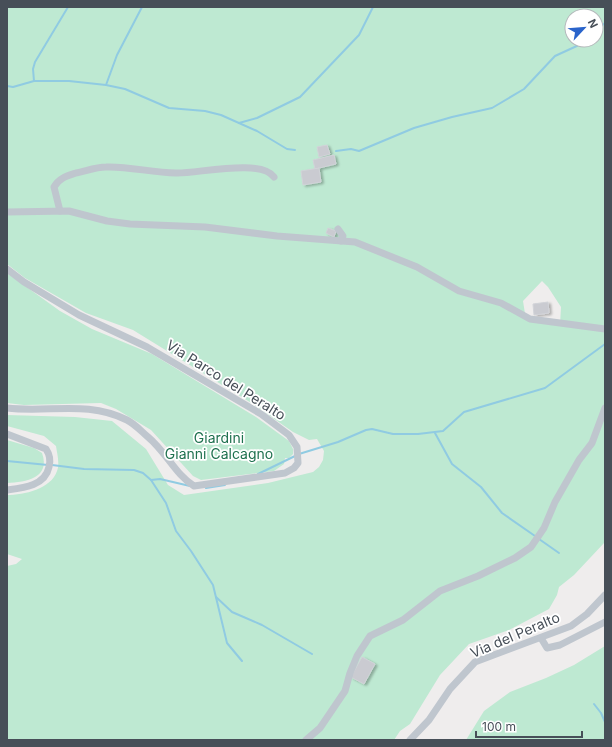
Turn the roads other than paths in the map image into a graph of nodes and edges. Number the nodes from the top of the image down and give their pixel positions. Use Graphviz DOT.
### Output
graph roads {
  1 [pos="274,177"];
  2 [pos="60,211"];
  3 [pos="7,212"];
  4 [pos="338,230"];
  5 [pos="341,241"];
  6 [pos="7,269"];
  7 [pos="605,329"];
  8 [pos="7,408"];
  9 [pos="605,408"];
  10 [pos="7,434"];
  11 [pos="7,490"];
  12 [pos="605,596"];
  13 [pos="605,622"];
  14 [pos="541,638"];
  15 [pos="306,740"];
  16 [pos="410,740"];
  1 -- 2 [label="street"];
  2 -- 3 [label="street"];
  2 -- 5 [label="street"];
  4 -- 5 [label="street"];
  5 -- 7 [label="street"];
  6 -- 8 [label="street, Via Parco del Peralto"];
  9 -- 15 [label="street"];
  10 -- 11 [label="street"];
  12 -- 14 [label="street, Via del Peralto"];
  13 -- 14 [label="street"];
  14 -- 16 [label="street, Via del Peralto"];
}
